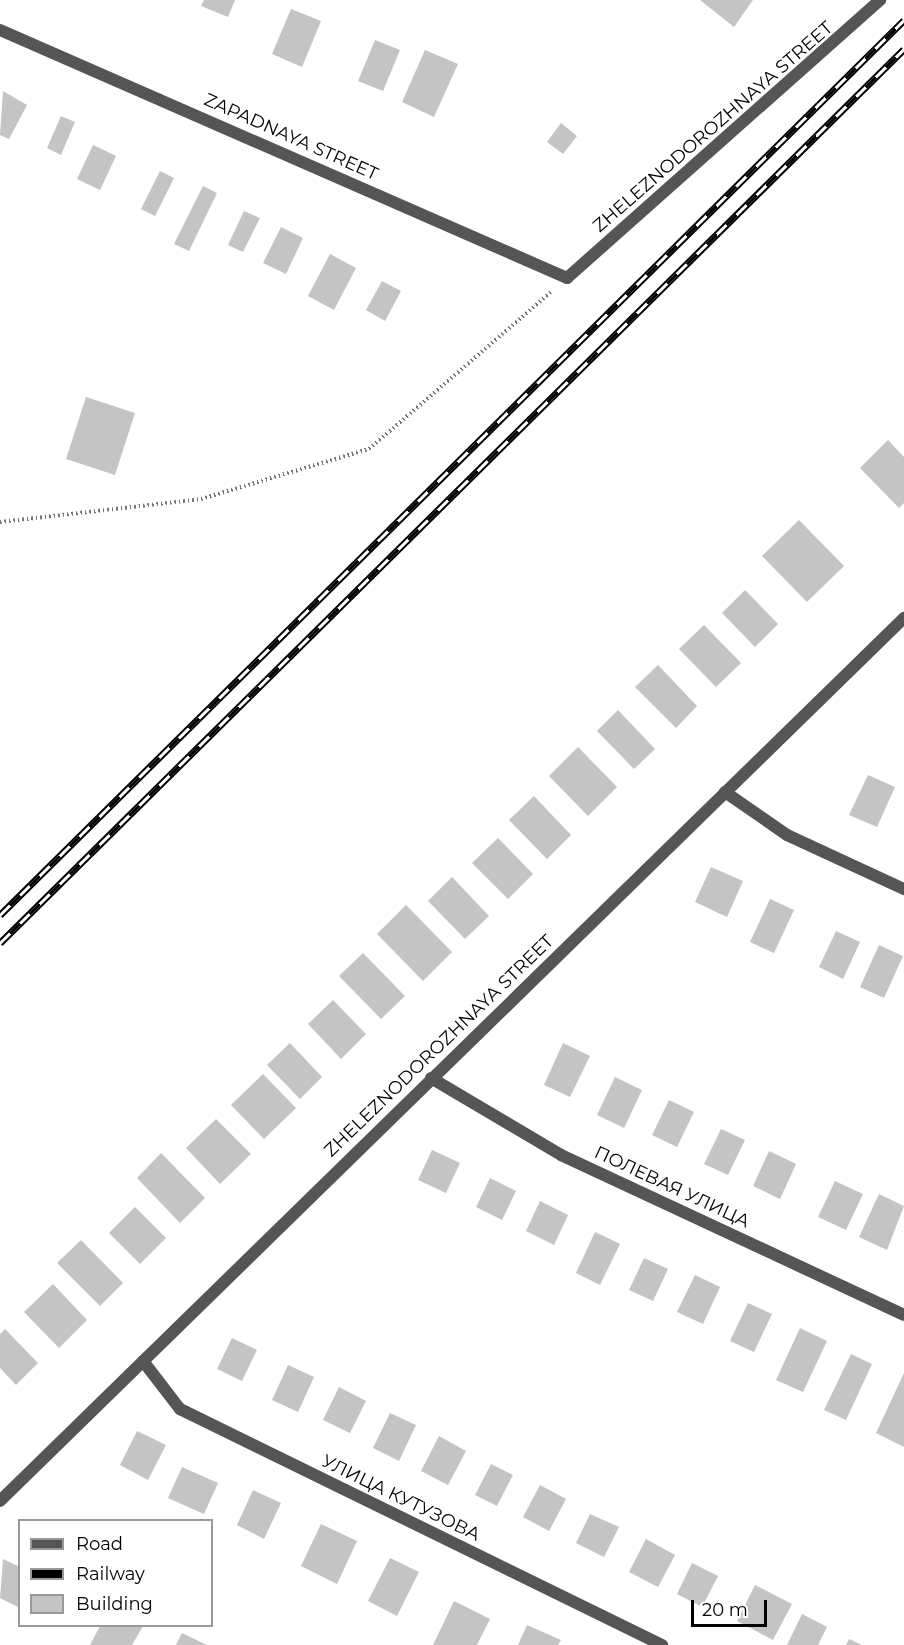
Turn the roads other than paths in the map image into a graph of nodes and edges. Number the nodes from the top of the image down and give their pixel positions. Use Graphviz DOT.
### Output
graph roads {
  1 [pos="880,0"];
  2 [pos="0,30"];
  3 [pos="567,278"];
  4 [pos="904,618"];
  5 [pos="725,792"];
  6 [pos="904,889"];
  7 [pos="431,1078"];
  8 [pos="904,1315"];
  9 [pos="143,1361"];
  10 [pos="0,1501"];
  11 [pos="662,1645"];
  1 -- 3 [label="street, ZHELEZNODOROZHNAYA STREET"];
  2 -- 3 [label="street, ZAPADNAYA STREET"];
  4 -- 5 [label="street, ZHELEZNODOROZHNAYA STREET"];
  5 -- 6 [label="street"];
  5 -- 7 [label="street, ZHELEZNODOROZHNAYA STREET"];
  7 -- 8 [label="street, ПОЛЕВАЯ УЛИЦА"];
  7 -- 9 [label="street, ZHELEZNODOROZHNAYA STREET"];
  9 -- 10 [label="street, ZHELEZNODOROZHNAYA STREET"];
  9 -- 11 [label="street, УЛИЦА КУТУЗОВА"];
}
